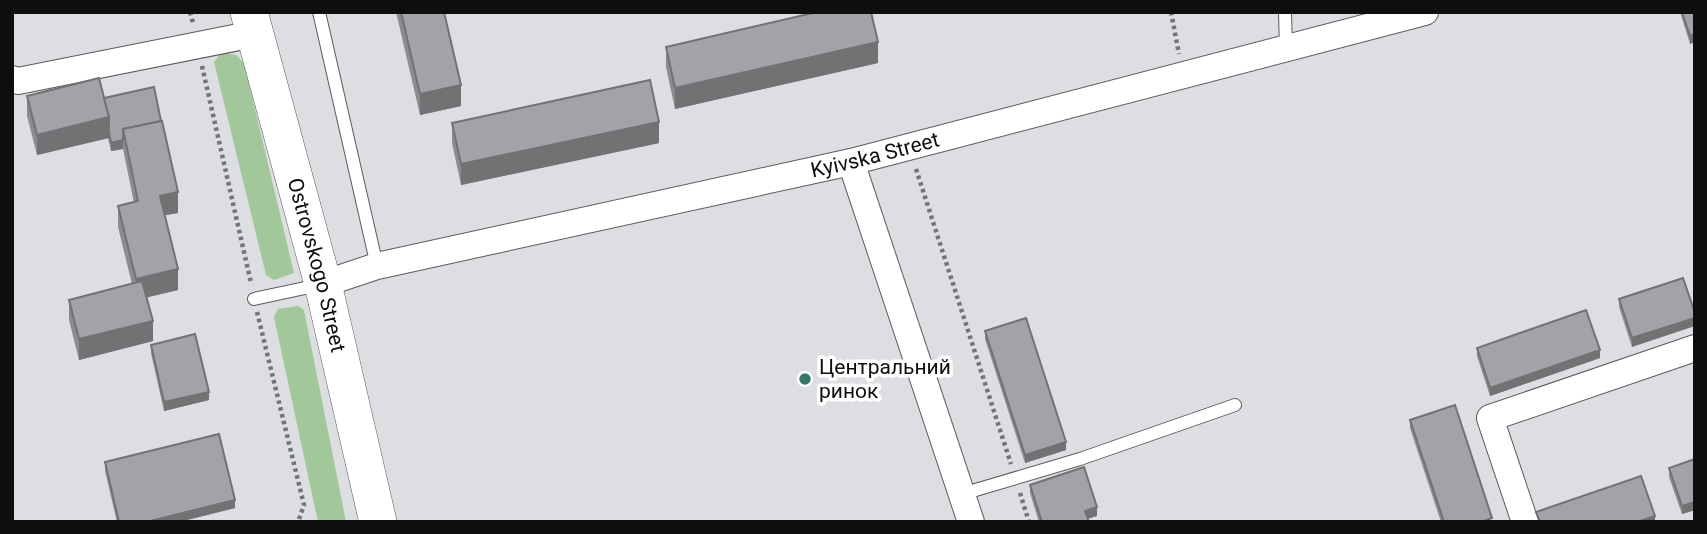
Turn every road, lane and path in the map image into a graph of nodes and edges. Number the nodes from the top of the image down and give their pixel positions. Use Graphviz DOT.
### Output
graph roads {
  1 [pos="190,12"];
  2 [pos="319,12"];
  3 [pos="1171,12"];
  4 [pos="1284,12"];
  5 [pos="1425,12"];
  6 [pos="1388,17"];
  7 [pos="252,23"];
  8 [pos="197,44"];
  9 [pos="1286,49"];
  10 [pos="1184,75"];
  11 [pos="12,79"];
  12 [pos="909,147"];
  13 [pos="851,162"];
  14 [pos="377,266"];
  15 [pos="323,285"];
  16 [pos="254,299"];
  17 [pos="1695,348"];
  18 [pos="1236,405"];
  19 [pos="1015,478"];
  20 [pos="962,494"];
  21 [pos="298,522"];
  22 [pos="378,522"];
  23 [pos="971,522"];
  24 [pos="1029,522"];
  25 [pos="1525,522"];
  1 -- 8 [label="path"];
  2 -- 14 [label="lane"];
  3 -- 10 [label="path"];
  4 -- 9 [label="lane"];
  5 -- 6 [label="street, Kyivska Street"];
  6 -- 9 [label="street, Kyivska Street"];
  7 -- 8 [label="street"];
  7 -- 15 [label="main road, Ostrovskogo Street"];
  8 -- 11 [label="street"];
  8 -- 16 [label="path"];
  9 -- 10 [label="street, Kyivska Street"];
  10 -- 12 [label="street, Kyivska Street"];
  12 -- 13 [label="street, Kyivska Street"];
  12 -- 19 [label="path"];
  13 -- 14 [label="street, Kyivska Street"];
  13 -- 20 [label="street"];
  14 -- 15 [label="street, Kyivska Street"];
  15 -- 16 [label="lane"];
  15 -- 22 [label="main road, Ostrovskogo Street"];
  16 -- 21 [label="path"];
  17 -- 25 [label="street"];
  18 -- 19 [label="lane"];
  19 -- 20 [label="lane"];
  19 -- 24 [label="path"];
  20 -- 23 [label="street"];
}
